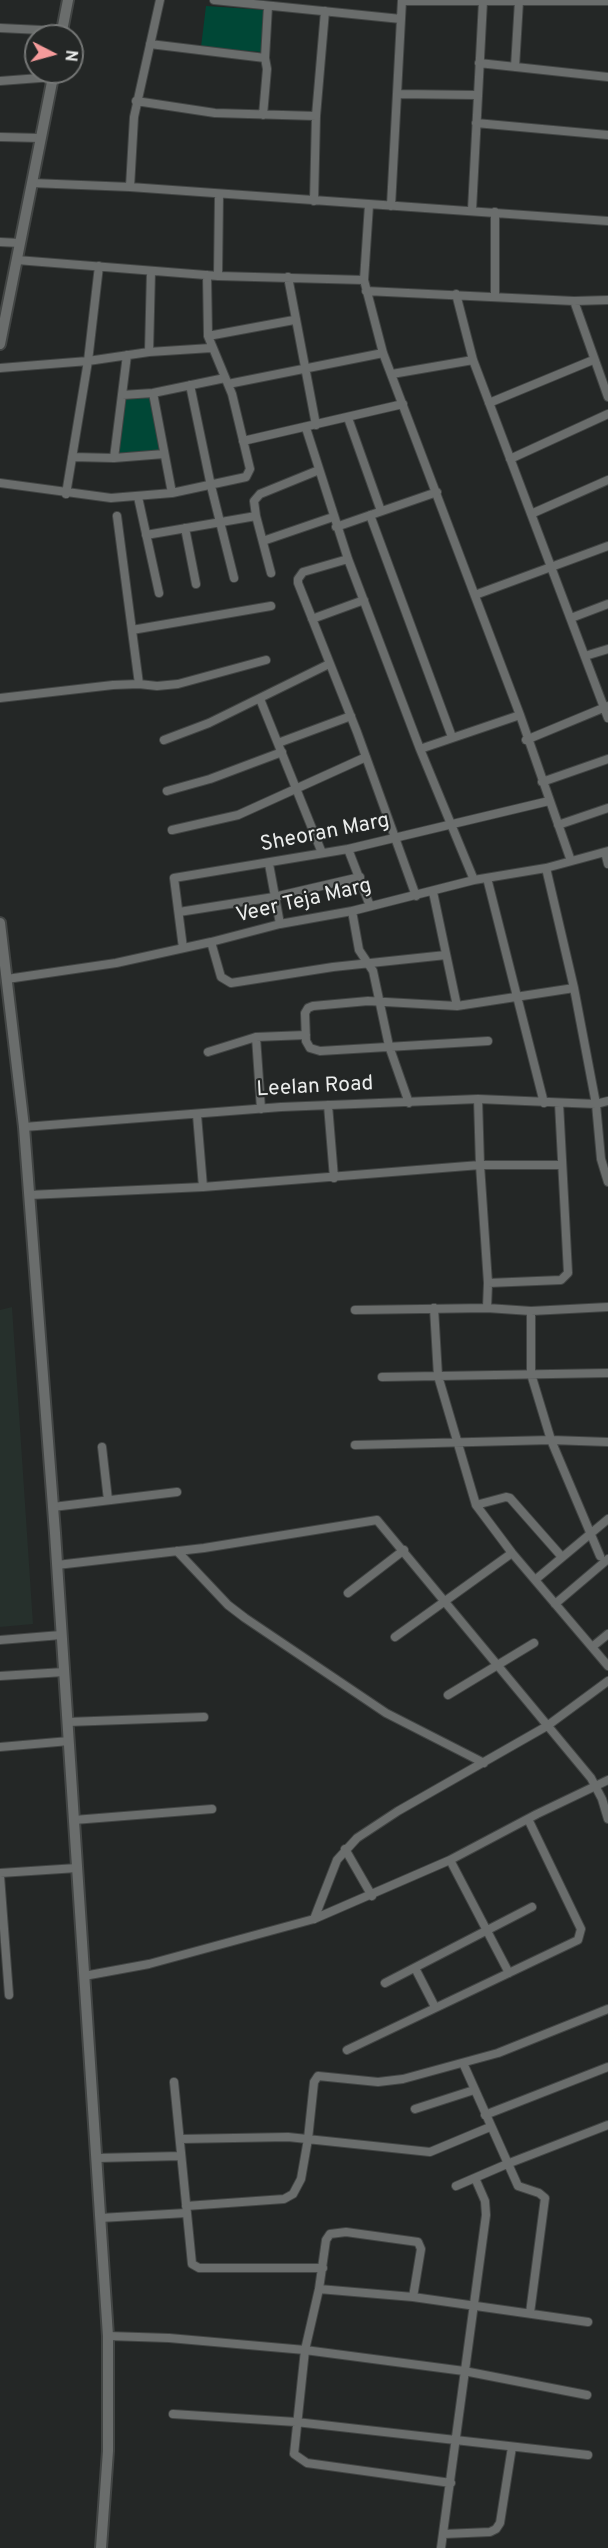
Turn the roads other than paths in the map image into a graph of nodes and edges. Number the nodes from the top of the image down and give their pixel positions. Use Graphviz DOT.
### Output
graph roads {
  1 [pos="68,0"];
  2 [pos="160,0"];
  3 [pos="214,0"];
  4 [pos="402,0"];
  5 [pos="483,1"];
  6 [pos="519,1"];
  7 [pos="608,1"];
  8 [pos="268,6"];
  9 [pos="325,11"];
  10 [pos="401,19"];
  11 [pos="64,24"];
  12 [pos="0,28"];
  13 [pos="24,30"];
  14 [pos="150,44"];
  15 [pos="265,58"];
  16 [pos="479,63"];
  17 [pos="515,67"];
  18 [pos="608,77"];
  19 [pos="24,78"];
  20 [pos="0,81"];
  21 [pos="51,84"];
  22 [pos="398,94"];
  23 [pos="476,95"];
  24 [pos="136,101"];
  25 [pos="263,115"];
  26 [pos="316,116"];
  27 [pos="476,123"];
  28 [pos="608,135"];
  29 [pos="0,137"];
  30 [pos="40,138"];
  31 [pos="32,183"];
  32 [pos="130,187"];
  33 [pos="219,195"];
  34 [pos="314,201"];
  35 [pos="369,205"];
  36 [pos="391,206"];
  37 [pos="472,210"];
  38 [pos="495,212"];
  39 [pos="608,221"];
  40 [pos="0,242"];
  41 [pos="20,243"];
  42 [pos="17,260"];
  43 [pos="99,267"];
  44 [pos="151,271"];
  45 [pos="207,275"];
  46 [pos="218,276"];
  47 [pos="288,277"];
  48 [pos="364,280"];
  49 [pos="366,291"];
  50 [pos="456,294"];
  51 [pos="495,297"];
  52 [pos="608,300"];
  53 [pos="574,301"];
  54 [pos="294,320"];
  55 [pos="208,336"];
  56 [pos="0,344"];
  57 [pos="211,348"];
  58 [pos="149,352"];
  59 [pos="383,353"];
  60 [pos="127,355"];
  61 [pos="473,360"];
  62 [pos="593,360"];
  63 [pos="88,361"];
  64 [pos="0,368"];
  65 [pos="305,370"];
  66 [pos="392,374"];
  67 [pos="227,381"];
  68 [pos="190,386"];
  69 [pos="153,393"];
  70 [pos="122,394"];
  71 [pos="608,398"];
  72 [pos="403,404"];
  73 [pos="489,404"];
  74 [pos="608,414"];
  75 [pos="348,418"];
  76 [pos="316,425"];
  77 [pos="306,428"];
  78 [pos="243,441"];
  79 [pos="164,454"];
  80 [pos="72,457"];
  81 [pos="114,458"];
  82 [pos="510,459"];
  83 [pos="319,470"];
  84 [pos="608,480"];
  85 [pos="0,483"];
  86 [pos="211,486"];
  87 [pos="437,492"];
  88 [pos="66,494"];
  89 [pos="172,494"];
  90 [pos="138,497"];
  91 [pos="381,512"];
  92 [pos="531,514"];
  93 [pos="370,515"];
  94 [pos="117,516"];
  95 [pos="256,516"];
  96 [pos="333,517"];
  97 [pos="220,522"];
  98 [pos="336,527"];
  99 [pos="185,528"];
  100 [pos="146,535"];
  101 [pos="263,541"];
  102 [pos="608,546"];
  103 [pos="348,559"];
  104 [pos="551,568"];
  105 [pos="271,573"];
  106 [pos="234,578"];
  107 [pos="196,584"];
  108 [pos="159,592"];
  109 [pos="475,595"];
  110 [pos="364,600"];
  111 [pos="608,604"];
  112 [pos="271,606"];
  113 [pos="571,618"];
  114 [pos="312,619"];
  115 [pos="132,630"];
  116 [pos="608,649"];
  117 [pos="585,656"];
  118 [pos="266,660"];
  119 [pos="329,664"];
  120 [pos="139,684"];
  121 [pos="0,698"];
  122 [pos="260,699"];
  123 [pos="606,707"];
  124 [pos="520,715"];
  125 [pos="351,716"];
  126 [pos="608,718"];
  127 [pos="452,737"];
  128 [pos="164,740"];
  129 [pos="526,740"];
  130 [pos="278,743"];
  131 [pos="420,749"];
  132 [pos="282,752"];
  133 [pos="366,757"];
  134 [pos="608,759"];
  135 [pos="542,782"];
  136 [pos="297,788"];
  137 [pos="167,791"];
  138 [pos="549,801"];
  139 [pos="608,808"];
  140 [pos="452,823"];
  141 [pos="558,825"];
  142 [pos="172,830"];
  143 [pos="395,839"];
  144 [pos="348,849"];
  145 [pos="607,852"];
  146 [pos="322,853"];
  147 [pos="571,861"];
  148 [pos="269,864"];
  149 [pos="608,864"];
  150 [pos="546,868"];
  151 [pos="360,877"];
  152 [pos="487,878"];
  153 [pos="474,880"];
  154 [pos="433,892"];
  155 [pos="416,896"];
  156 [pos="274,897"];
  157 [pos="370,906"];
  158 [pos="352,910"];
  159 [pos="179,912"];
  160 [pos="0,923"];
  161 [pos="280,924"];
  162 [pos="211,942"];
  163 [pos="183,948"];
  164 [pos="446,955"];
  165 [pos="369,964"];
  166 [pos="7,979"];
  167 [pos="574,988"];
  168 [pos="518,995"];
  169 [pos="379,1001"];
  170 [pos="457,1006"];
  171 [pos="306,1035"];
  172 [pos="256,1037"];
  173 [pos="488,1041"];
  174 [pos="389,1046"];
  175 [pos="208,1052"];
  176 [pos="478,1099"];
  177 [pos="608,1101"];
  178 [pos="409,1103"];
  179 [pos="544,1103"];
  180 [pos="559,1103"];
  181 [pos="596,1104"];
  182 [pos="328,1105"];
  183 [pos="261,1109"];
  184 [pos="197,1115"];
  185 [pos="24,1127"];
  186 [pos="480,1165"];
  187 [pos="562,1165"];
  188 [pos="334,1178"];
  189 [pos="608,1182"];
  190 [pos="203,1187"];
  191 [pos="29,1195"];
  192 [pos="488,1283"];
  193 [pos="608,1306"];
  194 [pos="434,1308"];
  195 [pos="487,1308"];
  196 [pos="355,1310"];
  197 [pos="531,1311"];
  198 [pos="608,1373"];
  199 [pos="531,1374"];
  200 [pos="438,1376"];
  201 [pos="382,1377"];
  202 [pos="551,1440"];
  203 [pos="458,1442"];
  204 [pos="608,1442"];
  205 [pos="355,1445"];
  206 [pos="102,1448"];
  207 [pos="177,1492"];
  208 [pos="108,1500"];
  209 [pos="476,1505"];
  210 [pos="53,1507"];
  211 [pos="387,1516"];
  212 [pos="608,1519"];
  213 [pos="377,1520"];
  214 [pos="592,1534"];
  215 [pos="404,1550"];
  216 [pos="177,1551"];
  217 [pos="512,1552"];
  218 [pos="562,1557"];
  219 [pos="604,1557"];
  220 [pos="57,1565"];
  221 [pos="535,1580"];
  222 [pos="348,1593"];
  223 [pos="444,1600"];
  224 [pos="555,1604"];
  225 [pos="608,1634"];
  226 [pos="62,1635"];
  227 [pos="395,1637"];
  228 [pos="0,1640"];
  229 [pos="534,1643"];
  230 [pos="592,1647"];
  231 [pos="497,1665"];
  232 [pos="608,1666"];
  233 [pos="64,1672"];
  234 [pos="0,1676"];
  235 [pos="608,1681"];
  236 [pos="448,1695"];
  237 [pos="204,1717"];
  238 [pos="67,1722"];
  239 [pos="547,1726"];
  240 [pos="69,1741"];
  241 [pos="0,1747"];
  242 [pos="484,1763"];
  243 [pos="608,1780"];
  244 [pos="597,1787"];
  245 [pos="212,1809"];
  246 [pos="528,1819"];
  247 [pos="608,1819"];
  248 [pos="74,1820"];
  249 [pos="345,1849"];
  250 [pos="450,1860"];
  251 [pos="77,1868"];
  252 [pos="0,1875"];
  253 [pos="372,1896"];
  254 [pos="532,1907"];
  255 [pos="314,1919"];
  256 [pos="486,1930"];
  257 [pos="415,1968"];
  258 [pos="509,1973"];
  259 [pos="84,1976"];
  260 [pos="385,1983"];
  261 [pos="9,1995"];
  262 [pos="435,2007"];
  263 [pos="608,2009"];
  264 [pos="347,2050"];
  265 [pos="463,2063"];
  266 [pos="608,2067"];
  267 [pos="174,2082"];
  268 [pos="474,2090"];
  269 [pos="415,2109"];
  270 [pos="485,2115"];
  271 [pos="608,2125"];
  272 [pos="490,2127"];
  273 [pos="180,2139"];
  274 [pos="308,2139"];
  275 [pos="181,2156"];
  276 [pos="96,2158"];
  277 [pos="507,2164"];
  278 [pos="475,2178"];
  279 [pos="456,2186"];
  280 [pos="186,2209"];
  281 [pos="100,2218"];
  282 [pos="322,2268"];
  283 [pos="319,2289"];
  284 [pos="413,2297"];
  285 [pos="472,2305"];
  286 [pos="530,2313"];
  287 [pos="588,2322"];
  288 [pos="108,2336"];
  289 [pos="305,2350"];
  290 [pos="464,2371"];
  291 [pos="587,2395"];
  292 [pos="173,2414"];
  293 [pos="296,2422"];
  294 [pos="456,2440"];
  295 [pos="512,2447"];
  296 [pos="588,2455"];
  297 [pos="451,2483"];
  298 [pos="444,2534"];
  299 [pos="101,2548"];
  300 [pos="441,2548"];
  1 -- 11 [label="main road"];
  2 -- 14 [label="street"];
  3 -- 8 [label="street"];
  4 -- 5 [label="street"];
  4 -- 10 [label="street"];
  5 -- 6 [label="street"];
  5 -- 16 [label="street"];
  6 -- 7 [label="street"];
  6 -- 17 [label="street"];
  8 -- 9 [label="street"];
  8 -- 15 [label="street"];
  9 -- 10 [label="street"];
  9 -- 26 [label="street"];
  10 -- 22 [label="street"];
  12 -- 13 [label="street"];
  14 -- 15 [label="street"];
  14 -- 24 [label="street"];
  15 -- 25 [label="street"];
  16 -- 17 [label="street"];
  16 -- 23 [label="street"];
  17 -- 18 [label="street"];
  19 -- 20 [label="street"];
  21 -- 30 [label="main road"];
  22 -- 23 [label="street"];
  22 -- 36 [label="street"];
  23 -- 27 [label="street"];
  24 -- 25 [label="street"];
  24 -- 32 [label="street"];
  25 -- 26 [label="street"];
  26 -- 34 [label="street"];
  27 -- 28 [label="street"];
  27 -- 37 [label="street"];
  29 -- 30 [label="street"];
  30 -- 31 [label="main road"];
  31 -- 32 [label="street"];
  31 -- 41 [label="main road"];
  32 -- 33 [label="street"];
  33 -- 34 [label="street"];
  33 -- 46 [label="street"];
  34 -- 35 [label="street"];
  35 -- 36 [label="street"];
  35 -- 48 [label="street"];
  36 -- 37 [label="street"];
  37 -- 38 [label="street"];
  38 -- 39 [label="street"];
  38 -- 51 [label="street"];
  40 -- 41 [label="street"];
  41 -- 42 [label="main road"];
  42 -- 43 [label="street"];
  42 -- 56 [label="main road"];
  43 -- 44 [label="street"];
  43 -- 63 [label="street"];
  44 -- 45 [label="street"];
  44 -- 58 [label="street"];
  45 -- 46 [label="street"];
  45 -- 55 [label="street"];
  46 -- 47 [label="street"];
  47 -- 48 [label="street"];
  47 -- 54 [label="street"];
  48 -- 49 [label="street"];
  49 -- 50 [label="street"];
  49 -- 59 [label="street"];
  50 -- 51 [label="street"];
  50 -- 61 [label="street"];
  51 -- 53 [label="street"];
  52 -- 53 [label="street"];
  53 -- 62 [label="street"];
  54 -- 55 [label="street"];
  54 -- 65 [label="street"];
  55 -- 57 [label="street"];
  57 -- 58 [label="street"];
  57 -- 67 [label="street"];
  58 -- 60 [label="street"];
  59 -- 65 [label="street"];
  59 -- 66 [label="street"];
  60 -- 63 [label="street"];
  60 -- 70 [label="street"];
  61 -- 66 [label="street"];
  61 -- 73 [label="street"];
  62 -- 71 [label="street"];
  62 -- 73 [label="street"];
  63 -- 64 [label="street"];
  63 -- 80 [label="street"];
  65 -- 67 [label="street"];
  65 -- 76 [label="street"];
  66 -- 72 [label="street"];
  67 -- 68 [label="street"];
  67 -- 78 [label="street"];
  68 -- 69 [label="street"];
  68 -- 86 [label="street"];
  69 -- 70 [label="street"];
  69 -- 79 [label="street"];
  70 -- 81 [label="street"];
  72 -- 75 [label="street"];
  72 -- 87 [label="street"];
  73 -- 82 [label="street"];
  74 -- 82 [label="street"];
  75 -- 76 [label="street"];
  75 -- 91 [label="street"];
  76 -- 77 [label="street"];
  77 -- 78 [label="street"];
  77 -- 83 [label="street"];
  78 -- 86 [label="street"];
  79 -- 81 [label="street"];
  79 -- 89 [label="street"];
  80 -- 81 [label="street"];
  80 -- 88 [label="street"];
  82 -- 92 [label="street"];
  83 -- 95 [label="street"];
  83 -- 96 [label="street"];
  84 -- 92 [label="street"];
  85 -- 88 [label="street"];
  86 -- 89 [label="street"];
  86 -- 97 [label="street"];
  87 -- 91 [label="street"];
  87 -- 109 [label="street"];
  88 -- 90 [label="street"];
  89 -- 90 [label="street"];
  90 -- 100 [label="street"];
  91 -- 93 [label="street"];
  92 -- 104 [label="street"];
  93 -- 98 [label="street"];
  93 -- 127 [label="street"];
  94 -- 115 [label="street"];
  95 -- 97 [label="street"];
  95 -- 101 [label="street"];
  96 -- 98 [label="street"];
  96 -- 101 [label="street"];
  97 -- 99 [label="street"];
  97 -- 106 [label="street"];
  98 -- 103 [label="street"];
  99 -- 100 [label="street"];
  99 -- 107 [label="street"];
  100 -- 108 [label="street"];
  101 -- 105 [label="street"];
  102 -- 104 [label="street"];
  103 -- 110 [label="street"];
  103 -- 114 [label="street"];
  104 -- 109 [label="street"];
  104 -- 113 [label="street"];
  109 -- 124 [label="street"];
  110 -- 114 [label="street"];
  110 -- 131 [label="street"];
  111 -- 113 [label="street"];
  112 -- 115 [label="street"];
  113 -- 117 [label="street"];
  114 -- 119 [label="street"];
  115 -- 120 [label="street"];
  116 -- 117 [label="street"];
  117 -- 123 [label="street"];
  118 -- 120 [label="street"];
  119 -- 122 [label="street"];
  119 -- 125 [label="street"];
  120 -- 121 [label="street"];
  122 -- 128 [label="street"];
  122 -- 130 [label="street"];
  123 -- 126 [label="street"];
  123 -- 129 [label="street"];
  124 -- 127 [label="street"];
  124 -- 129 [label="street"];
  125 -- 130 [label="street"];
  125 -- 133 [label="street"];
  127 -- 131 [label="street"];
  129 -- 135 [label="street"];
  130 -- 132 [label="street"];
  131 -- 140 [label="street"];
  132 -- 136 [label="street"];
  132 -- 137 [label="street"];
  133 -- 136 [label="street"];
  133 -- 143 [label="street"];
  134 -- 135 [label="street"];
  135 -- 138 [label="street"];
  136 -- 142 [label="street"];
  136 -- 146 [label="street"];
  138 -- 140 [label="street, Sheoran Marg"];
  138 -- 141 [label="street"];
  139 -- 141 [label="street"];
  140 -- 143 [label="street, Sheoran Marg"];
  140 -- 153 [label="street"];
  141 -- 147 [label="street"];
  143 -- 144 [label="street, Sheoran Marg"];
  143 -- 155 [label="street"];
  144 -- 146 [label="street, Sheoran Marg"];
  144 -- 151 [label="street"];
  145 -- 147 [label="street, Veer Teja Marg"];
  145 -- 149 [label="street"];
  146 -- 148 [label="street, Sheoran Marg"];
  147 -- 150 [label="street, Veer Teja Marg"];
  148 -- 156 [label="street"];
  148 -- 159 [label="street, Sheoran Marg"];
  150 -- 152 [label="street, Veer Teja Marg"];
  150 -- 167 [label="street"];
  151 -- 156 [label="street"];
  151 -- 157 [label="street"];
  152 -- 153 [label="street, Veer Teja Marg"];
  152 -- 168 [label="street"];
  153 -- 154 [label="street, Veer Teja Marg"];
  154 -- 155 [label="street, Veer Teja Marg"];
  154 -- 164 [label="street"];
  155 -- 157 [label="street, Veer Teja Marg"];
  156 -- 159 [label="street"];
  156 -- 161 [label="street"];
  157 -- 158 [label="street, Veer Teja Marg"];
  158 -- 161 [label="street, Veer Teja Marg"];
  158 -- 165 [label="street"];
  159 -- 163 [label="street, Sheoran Marg"];
  160 -- 166 [label="main road"];
  161 -- 162 [label="street, Veer Teja Marg"];
  162 -- 163 [label="street, Veer Teja Marg"];
  162 -- 165 [label="street"];
  163 -- 166 [label="street, Veer Teja Marg"];
  164 -- 165 [label="street"];
  164 -- 170 [label="street"];
  165 -- 169 [label="street"];
  166 -- 185 [label="main road"];
  167 -- 168 [label="street"];
  167 -- 181 [label="street"];
  168 -- 170 [label="street"];
  168 -- 179 [label="street"];
  169 -- 170 [label="street"];
  169 -- 171 [label="street"];
  169 -- 174 [label="street"];
  171 -- 172 [label="street"];
  171 -- 174 [label="street"];
  172 -- 175 [label="street"];
  172 -- 183 [label="street"];
  173 -- 174 [label="street"];
  174 -- 178 [label="street"];
  176 -- 178 [label="street, Leelan Road"];
  176 -- 179 [label="street, Leelan Road"];
  176 -- 186 [label="street"];
  177 -- 181 [label="street, Leelan Road"];
  178 -- 182 [label="street, Leelan Road"];
  179 -- 180 [label="street, Leelan Road"];
  180 -- 181 [label="street, Leelan Road"];
  180 -- 187 [label="street"];
  181 -- 189 [label="street"];
  182 -- 183 [label="street, Leelan Road"];
  182 -- 188 [label="street"];
  183 -- 184 [label="street, Leelan Road"];
  184 -- 185 [label="street, Leelan Road"];
  184 -- 190 [label="street"];
  185 -- 191 [label="main road"];
  186 -- 187 [label="street"];
  186 -- 188 [label="street"];
  186 -- 192 [label="street"];
  187 -- 192 [label="street"];
  188 -- 190 [label="street"];
  190 -- 191 [label="street"];
  191 -- 210 [label="main road"];
  192 -- 195 [label="street"];
  193 -- 197 [label="street"];
  194 -- 195 [label="street"];
  194 -- 196 [label="street"];
  194 -- 200 [label="street"];
  195 -- 197 [label="street"];
  197 -- 199 [label="street"];
  198 -- 199 [label="street"];
  199 -- 200 [label="street"];
  199 -- 202 [label="street"];
  200 -- 201 [label="street"];
  200 -- 203 [label="street"];
  202 -- 203 [label="street"];
  202 -- 204 [label="street"];
  202 -- 214 [label="street"];
  203 -- 205 [label="street"];
  203 -- 209 [label="street"];
  206 -- 208 [label="street"];
  207 -- 208 [label="street"];
  208 -- 210 [label="street"];
  209 -- 217 [label="street"];
  209 -- 218 [label="street"];
  210 -- 220 [label="main road"];
  211 -- 213 [label="street"];
  212 -- 214 [label="street"];
  213 -- 215 [label="street"];
  213 -- 216 [label="street"];
  214 -- 218 [label="street"];
  214 -- 219 [label="street"];
  215 -- 222 [label="street"];
  215 -- 223 [label="street"];
  216 -- 220 [label="street"];
  216 -- 242 [label="street"];
  217 -- 221 [label="street"];
  217 -- 223 [label="street"];
  218 -- 221 [label="street"];
  219 -- 224 [label="street"];
  220 -- 226 [label="main road"];
  221 -- 224 [label="street"];
  223 -- 227 [label="street"];
  223 -- 231 [label="street"];
  224 -- 230 [label="street"];
  225 -- 230 [label="street"];
  226 -- 228 [label="street"];
  226 -- 233 [label="main road"];
  229 -- 231 [label="street"];
  230 -- 232 [label="street"];
  231 -- 236 [label="street"];
  231 -- 239 [label="street"];
  233 -- 234 [label="street"];
  233 -- 238 [label="main road"];
  235 -- 239 [label="street"];
  237 -- 238 [label="street"];
  238 -- 240 [label="main road"];
  239 -- 242 [label="street"];
  239 -- 244 [label="street"];
  240 -- 241 [label="street"];
  240 -- 248 [label="main road"];
  242 -- 249 [label="street"];
  243 -- 244 [label="street"];
  244 -- 246 [label="street"];
  244 -- 247 [label="street"];
  245 -- 248 [label="street"];
  246 -- 250 [label="street"];
  246 -- 258 [label="street"];
  248 -- 251 [label="main road"];
  249 -- 253 [label="street"];
  249 -- 255 [label="street"];
  250 -- 253 [label="street"];
  250 -- 256 [label="street"];
  251 -- 252 [label="street"];
  251 -- 259 [label="main road"];
  252 -- 261 [label="street"];
  253 -- 255 [label="street"];
  254 -- 256 [label="street"];
  255 -- 259 [label="street"];
  256 -- 257 [label="street"];
  256 -- 258 [label="street"];
  257 -- 260 [label="street"];
  257 -- 262 [label="street"];
  258 -- 262 [label="street"];
  259 -- 276 [label="main road"];
  262 -- 264 [label="street"];
  263 -- 265 [label="street"];
  265 -- 268 [label="street"];
  265 -- 274 [label="street"];
  266 -- 270 [label="street"];
  267 -- 273 [label="street"];
  268 -- 269 [label="street"];
  268 -- 270 [label="street"];
  270 -- 272 [label="street"];
  271 -- 277 [label="street"];
  272 -- 274 [label="street"];
  272 -- 277 [label="street"];
  273 -- 274 [label="street"];
  273 -- 275 [label="street"];
  274 -- 280 [label="street"];
  275 -- 276 [label="street"];
  275 -- 280 [label="street"];
  276 -- 281 [label="main road"];
  277 -- 278 [label="street"];
  277 -- 286 [label="street"];
  278 -- 279 [label="street"];
  278 -- 285 [label="street"];
  280 -- 281 [label="street"];
  280 -- 282 [label="street"];
  281 -- 288 [label="main road"];
  282 -- 283 [label="street"];
  282 -- 284 [label="street"];
  283 -- 284 [label="street"];
  283 -- 289 [label="street"];
  284 -- 285 [label="street"];
  285 -- 286 [label="street"];
  285 -- 290 [label="street"];
  286 -- 287 [label="street"];
  288 -- 289 [label="street"];
  288 -- 299 [label="main road"];
  289 -- 290 [label="street"];
  289 -- 293 [label="street"];
  290 -- 291 [label="street"];
  290 -- 294 [label="street"];
  292 -- 293 [label="street"];
  293 -- 294 [label="street"];
  293 -- 297 [label="street"];
  294 -- 295 [label="street"];
  294 -- 297 [label="street"];
  295 -- 296 [label="street"];
  295 -- 298 [label="street"];
  297 -- 298 [label="street"];
  298 -- 300 [label="street"];
}
